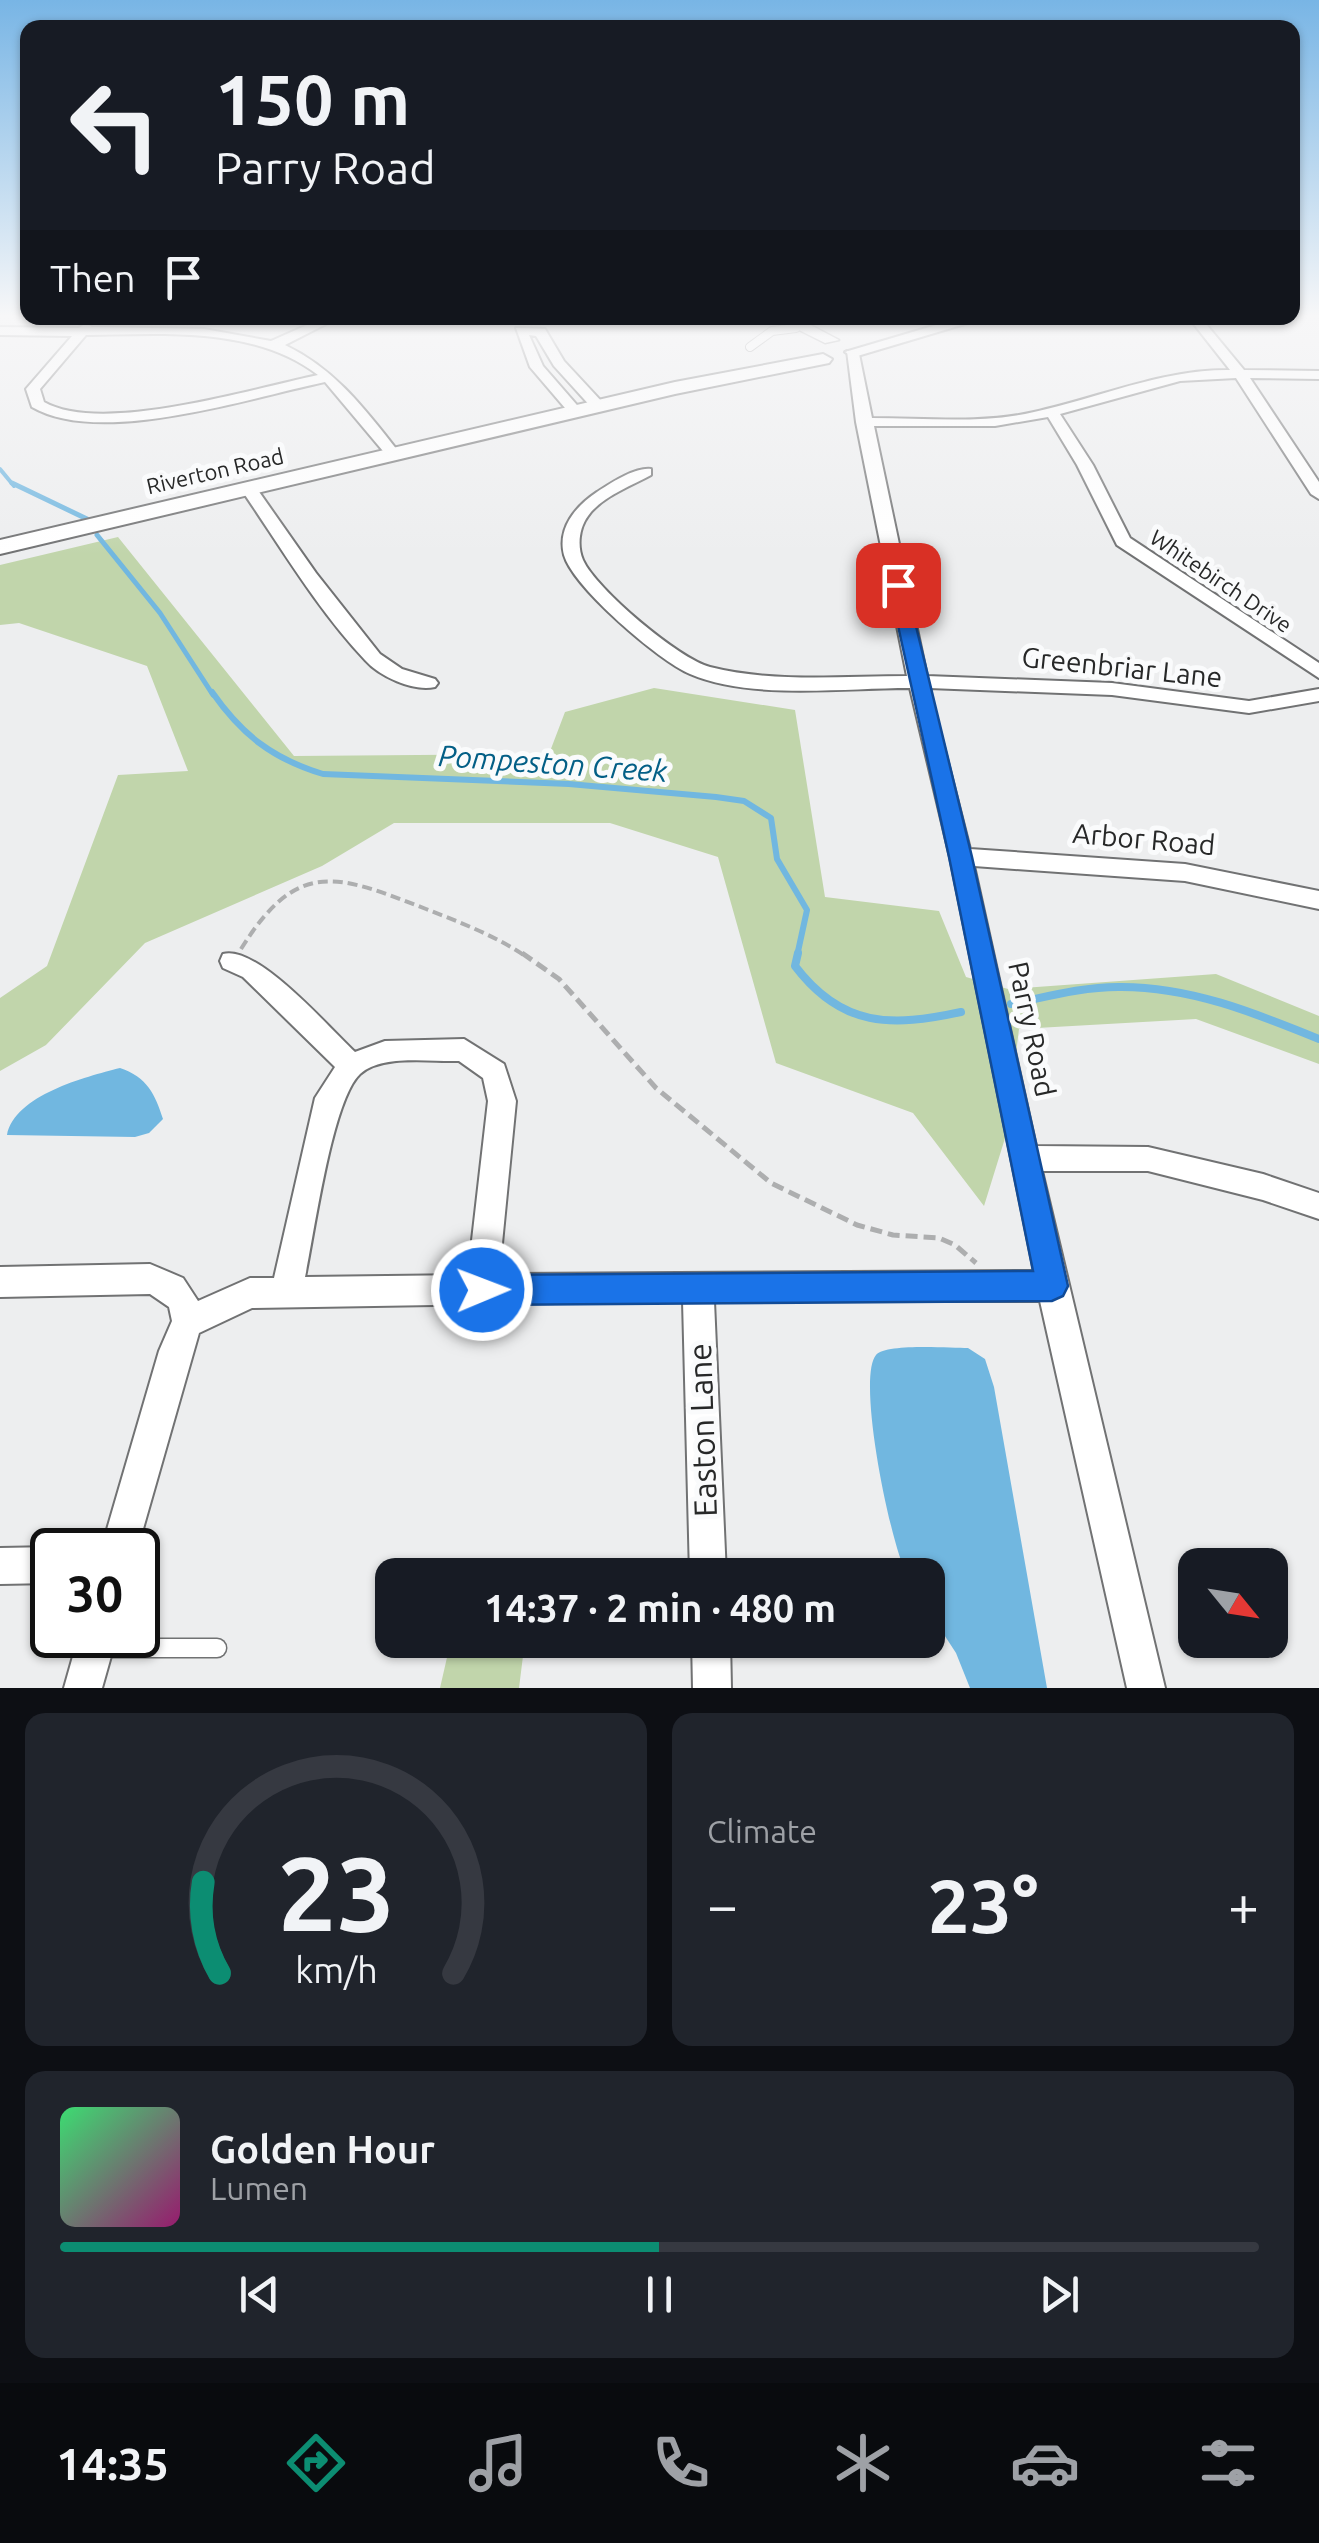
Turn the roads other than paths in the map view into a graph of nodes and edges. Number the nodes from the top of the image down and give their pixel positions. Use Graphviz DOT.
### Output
graph roads {
  1 [pos="34,396"];
  2 [pos="238,396"];
  3 [pos="343,396"];
  4 [pos="571,396"];
  5 [pos="579,396"];
  6 [pos="642,396"];
  7 [pos="858,396"];
  8 [pos="1110,396"];
  9 [pos="1254,396"];
  10 [pos="587,409"];
  11 [pos="1051,412"];
  12 [pos="863,422"];
  13 [pos="394,454"];
  14 [pos="646,472"];
  15 [pos="249,488"];
  16 [pos="1319,494"];
  17 [pos="0,547"];
  18 [pos="1319,672"];
  19 [pos="918,682"];
  20 [pos="428,683"];
  21 [pos="1319,695"];
  22 [pos="961,857"];
  23 [pos="1319,900"];
  24 [pos="232,961"];
  25 [pos="351,1065"];
  26 [pos="1026,1158"];
  27 [pos="1319,1206"];
  28 [pos="0,1282"];
  29 [pos="698,1286"];
  30 [pos="1052,1286"];
  31 [pos="482,1290"];
  32 [pos="286,1292"];
  33 [pos="188,1322"];
  34 [pos="126,1528"];
  35 [pos="707,1558"];
  36 [pos="30,1565"];
  37 [pos="0,1566"];
  38 [pos="160,1645"];
  39 [pos="217,1648"];
  40 [pos="92,1658"];
  41 [pos="711,1658"];
  42 [pos="84,1688"];
  43 [pos="712,1688"];
  44 [pos="1146,1688"];
  1 -- 2 [label="street"];
  3 -- 13 [label="street"];
  4 -- 10 [label="street"];
  5 -- 10 [label="street"];
  6 -- 10 [label="main road, Riverton Road"];
  7 -- 12 [label="street, Parry Road"];
  8 -- 11 [label="street"];
  9 -- 16 [label="street"];
  10 -- 13 [label="main road, Riverton Road"];
  11 -- 12 [label="street"];
  11 -- 18 [label="street, Whitebirch Drive"];
  12 -- 19 [label="street, Parry Road"];
  13 -- 15 [label="main road, Riverton Road"];
  14 -- 19 [label="street, Greenbriar Lane"];
  15 -- 17 [label="main road, Riverton Road"];
  15 -- 20 [label="street"];
  19 -- 21 [label="street, Greenbriar Lane"];
  19 -- 22 [label="street, Parry Road"];
  22 -- 23 [label="street, Arbor Road"];
  22 -- 26 [label="street, Parry Road"];
  24 -- 25 [label="street"];
  25 -- 31 [label="street"];
  25 -- 32 [label="street"];
  26 -- 27 [label="street"];
  26 -- 30 [label="street, Parry Road"];
  28 -- 33 [label="street"];
  29 -- 30 [label="street"];
  29 -- 31 [label="street"];
  29 -- 35 [label="street, Easton Lane"];
  30 -- 44 [label="street, Parry Road"];
  31 -- 32 [label="street"];
  32 -- 33 [label="street"];
  33 -- 34 [label="street"];
  36 -- 37 [label="street"];
  38 -- 39 [label="lane"];
  40 -- 42 [label="street"];
  41 -- 43 [label="street"];
}
